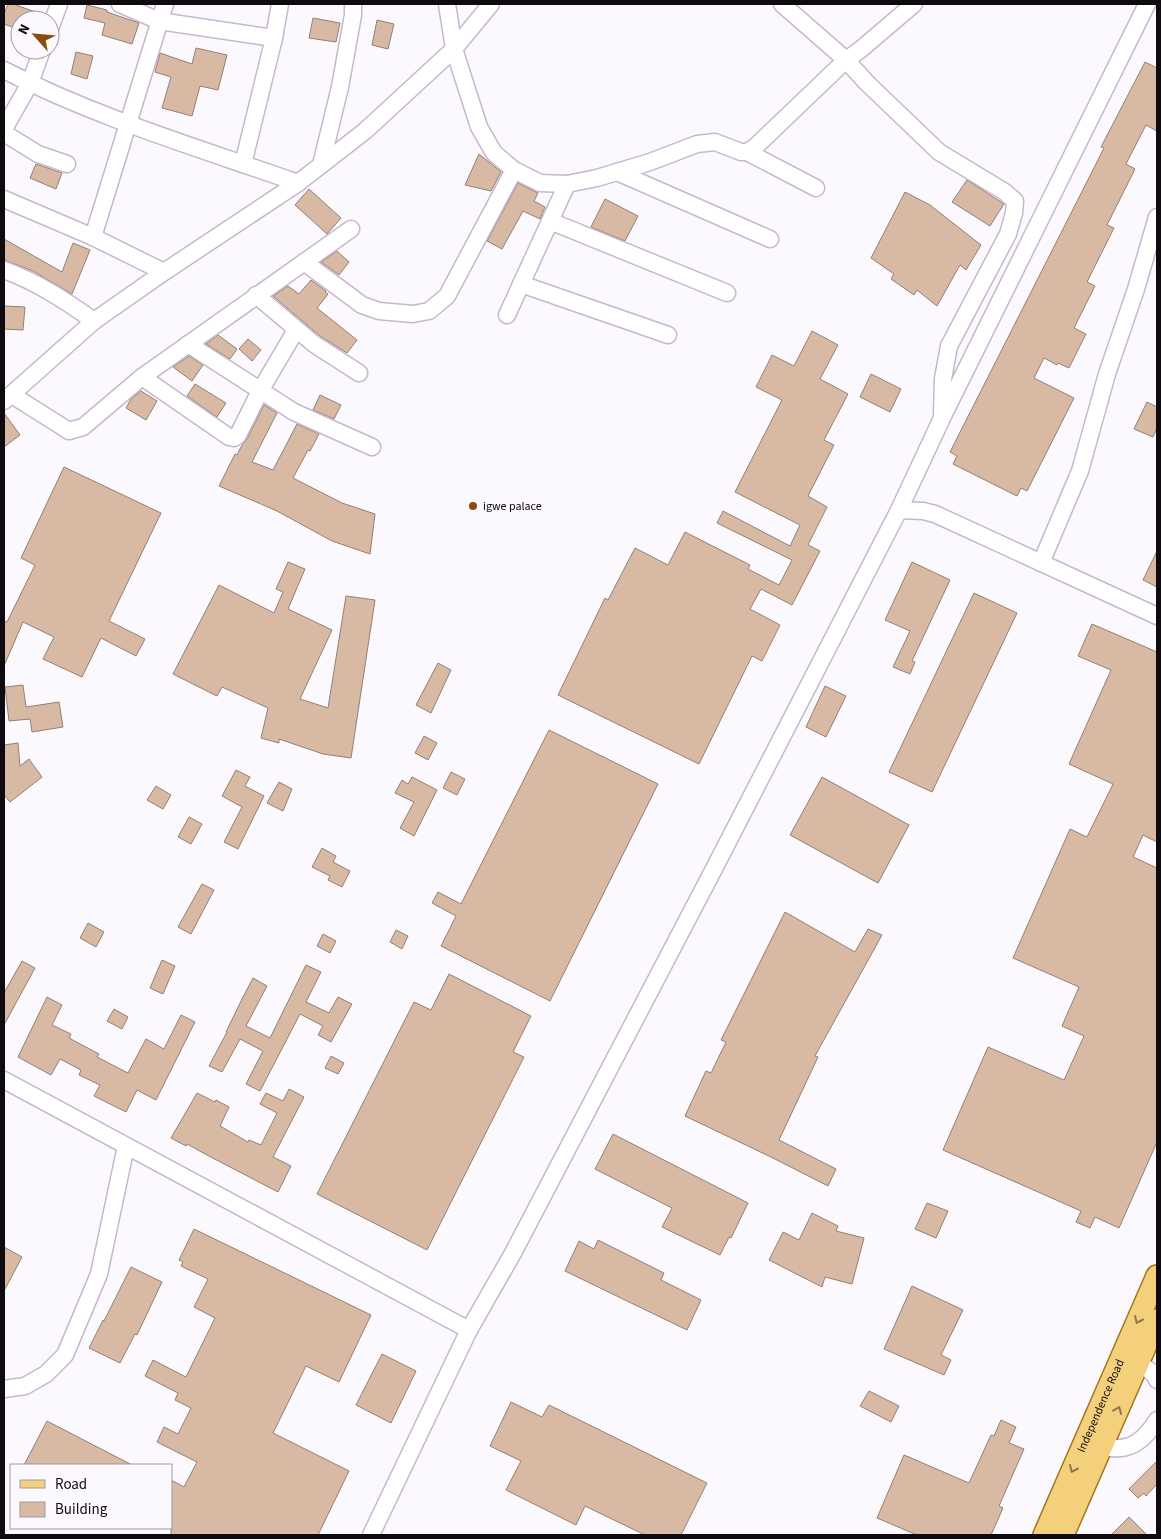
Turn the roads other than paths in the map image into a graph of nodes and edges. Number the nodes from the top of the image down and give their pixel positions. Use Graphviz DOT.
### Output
graph roads {
  1 [pos="120,4"];
  2 [pos="165,4"];
  3 [pos="280,4"];
  4 [pos="353,4"];
  5 [pos="447,4"];
  6 [pos="491,4"];
  7 [pos="782,4"];
  8 [pos="914,4"];
  9 [pos="1147,4"];
  10 [pos="160,21"];
  11 [pos="274,38"];
  12 [pos="454,49"];
  13 [pos="38,60"];
  14 [pos="846,60"];
  15 [pos="4,70"];
  16 [pos="30,83"];
  17 [pos="128,124"];
  18 [pos="4,131"];
  19 [pos="747,152"];
  20 [pos="67,164"];
  21 [pos="243,164"];
  22 [pos="321,165"];
  23 [pos="514,170"];
  24 [pos="617,172"];
  25 [pos="298,183"];
  26 [pos="567,184"];
  27 [pos="816,188"];
  28 [pos="4,199"];
  29 [pos="1157,217"];
  30 [pos="550,221"];
  31 [pos="350,229"];
  32 [pos="93,237"];
  33 [pos="770,239"];
  34 [pos="304,262"];
  35 [pos="4,270"];
  36 [pos="164,272"];
  37 [pos="521,284"];
  38 [pos="727,293"];
  39 [pos="256,294"];
  40 [pos="507,315"];
  41 [pos="94,321"];
  42 [pos="296,330"];
  43 [pos="668,335"];
  44 [pos="188,344"];
  45 [pos="359,373"];
  46 [pos="142,377"];
  47 [pos="260,391"];
  48 [pos="8,398"];
  49 [pos="942,418"];
  50 [pos="372,447"];
  51 [pos="899,510"];
  52 [pos="1041,563"];
  53 [pos="1157,616"];
  54 [pos="4,1080"];
  55 [pos="126,1146"];
  56 [pos="1157,1276"];
  57 [pos="1157,1320"];
  58 [pos="469,1330"];
  59 [pos="1138,1362"];
  60 [pos="1157,1380"];
  61 [pos="4,1389"];
  62 [pos="1157,1420"];
  63 [pos="1102,1448"];
  64 [pos="372,1535"];
  65 [pos="1044,1535"];
  66 [pos="1064,1535"];
  1 -- 10 [label="street"];
  2 -- 10 [label="street"];
  3 -- 11 [label="street"];
  4 -- 22 [label="street"];
  5 -- 12 [label="street"];
  6 -- 12 [label="street"];
  7 -- 14 [label="street"];
  8 -- 14 [label="street"];
  9 -- 49 [label="street"];
  10 -- 11 [label="street"];
  10 -- 17 [label="street"];
  11 -- 21 [label="street"];
  12 -- 22 [label="street"];
  12 -- 23 [label="street"];
  13 -- 16 [label="street"];
  14 -- 19 [label="street"];
  14 -- 49 [label="street"];
  15 -- 16 [label="street"];
  16 -- 17 [label="street"];
  16 -- 18 [label="street"];
  17 -- 21 [label="street"];
  17 -- 32 [label="street"];
  18 -- 20 [label="street"];
  19 -- 24 [label="street"];
  19 -- 27 [label="street"];
  21 -- 25 [label="street"];
  22 -- 25 [label="street"];
  23 -- 26 [label="street"];
  23 -- 34 [label="street"];
  24 -- 26 [label="street"];
  24 -- 33 [label="street"];
  25 -- 36 [label="street"];
  26 -- 30 [label="street"];
  28 -- 32 [label="street"];
  29 -- 52 [label="street"];
  30 -- 37 [label="street"];
  30 -- 38 [label="street"];
  31 -- 34 [label="street"];
  32 -- 36 [label="street"];
  34 -- 39 [label="street"];
  35 -- 41 [label="street"];
  36 -- 41 [label="street"];
  37 -- 40 [label="street"];
  37 -- 43 [label="street"];
  39 -- 42 [label="street"];
  39 -- 44 [label="street"];
  41 -- 48 [label="street"];
  42 -- 45 [label="street"];
  42 -- 47 [label="street"];
  44 -- 46 [label="street"];
  44 -- 47 [label="street"];
  46 -- 47 [label="street"];
  46 -- 48 [label="street"];
  47 -- 50 [label="street"];
  49 -- 51 [label="street"];
  51 -- 52 [label="street"];
  51 -- 58 [label="street"];
  52 -- 53 [label="street"];
  54 -- 55 [label="street"];
  55 -- 58 [label="street"];
  55 -- 61 [label="street"];
  56 -- 65 [label="main road, Independence Road, one-way"];
  57 -- 59 [label="main road, Independence Road"];
  58 -- 64 [label="street"];
  59 -- 60 [label="street"];
  63 -- 59 [label="main road, Independence Road, one-way"];
  62 -- 63 [label="street"];
  63 -- 66 [label="main road, Independence Road"];
}
